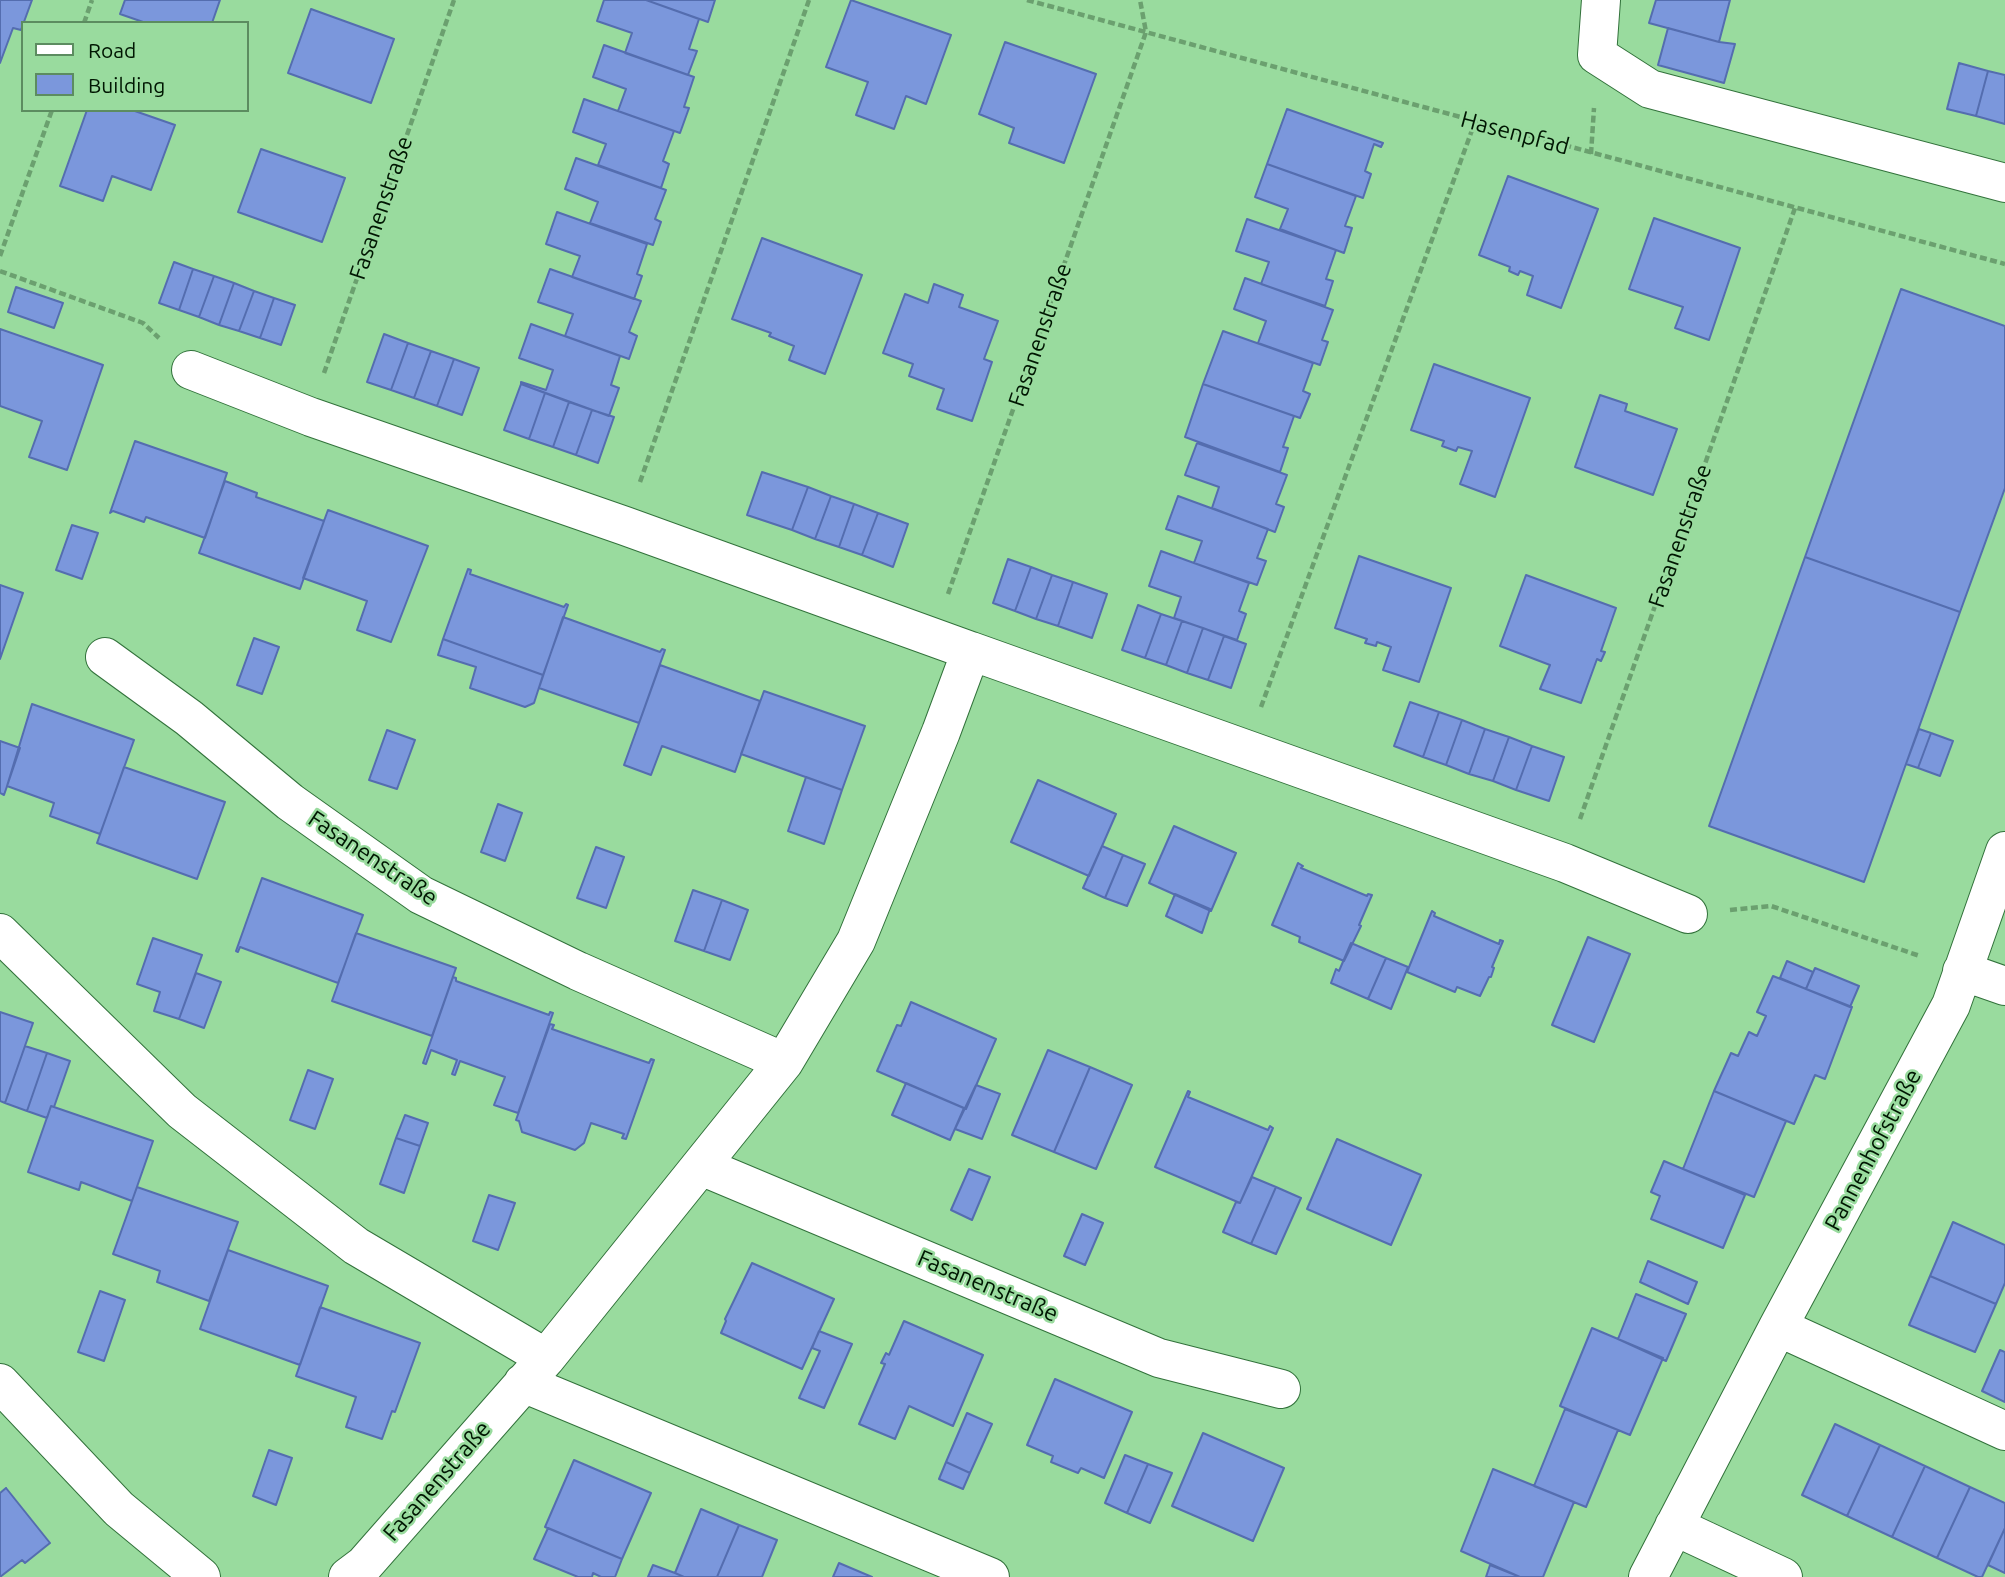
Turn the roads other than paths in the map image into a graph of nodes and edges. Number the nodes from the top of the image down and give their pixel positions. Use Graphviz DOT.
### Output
graph roads {
  1 [pos="1601,0"];
  2 [pos="2005,183"];
  3 [pos="191,370"];
  4 [pos="971,651"];
  5 [pos="106,657"];
  6 [pos="2005,851"];
  7 [pos="1688,914"];
  8 [pos="0,933"];
  9 [pos="1962,971"];
  10 [pos="2005,986"];
  11 [pos="784,1062"];
  12 [pos="701,1166"];
  13 [pos="1778,1327"];
  14 [pos="535,1371"];
  15 [pos="0,1384"];
  16 [pos="1281,1390"];
  17 [pos="2005,1431"];
  18 [pos="1674,1526"];
  19 [pos="201,1577"];
  20 [pos="348,1577"];
  21 [pos="990,1577"];
  22 [pos="1648,1577"];
  23 [pos="1783,1577"];
  1 -- 2 [label="street"];
  3 -- 4 [label="street"];
  4 -- 7 [label="street"];
  4 -- 11 [label="street, Fasanenstraße"];
  5 -- 11 [label="street, Fasanenstraße"];
  6 -- 9 [label="street, Pannenhofstraße"];
  8 -- 14 [label="street"];
  9 -- 10 [label="street"];
  9 -- 13 [label="street, Pannenhofstraße"];
  11 -- 12 [label="street, Fasanenstraße"];
  12 -- 14 [label="street, Fasanenstraße"];
  12 -- 16 [label="street, Fasanenstraße"];
  13 -- 17 [label="street"];
  13 -- 18 [label="street, Pannenhofstraße"];
  14 -- 20 [label="street, Fasanenstraße"];
  14 -- 21 [label="street"];
  15 -- 19 [label="street"];
  18 -- 22 [label="street, Pannenhofstraße"];
  18 -- 23 [label="street"];
}
